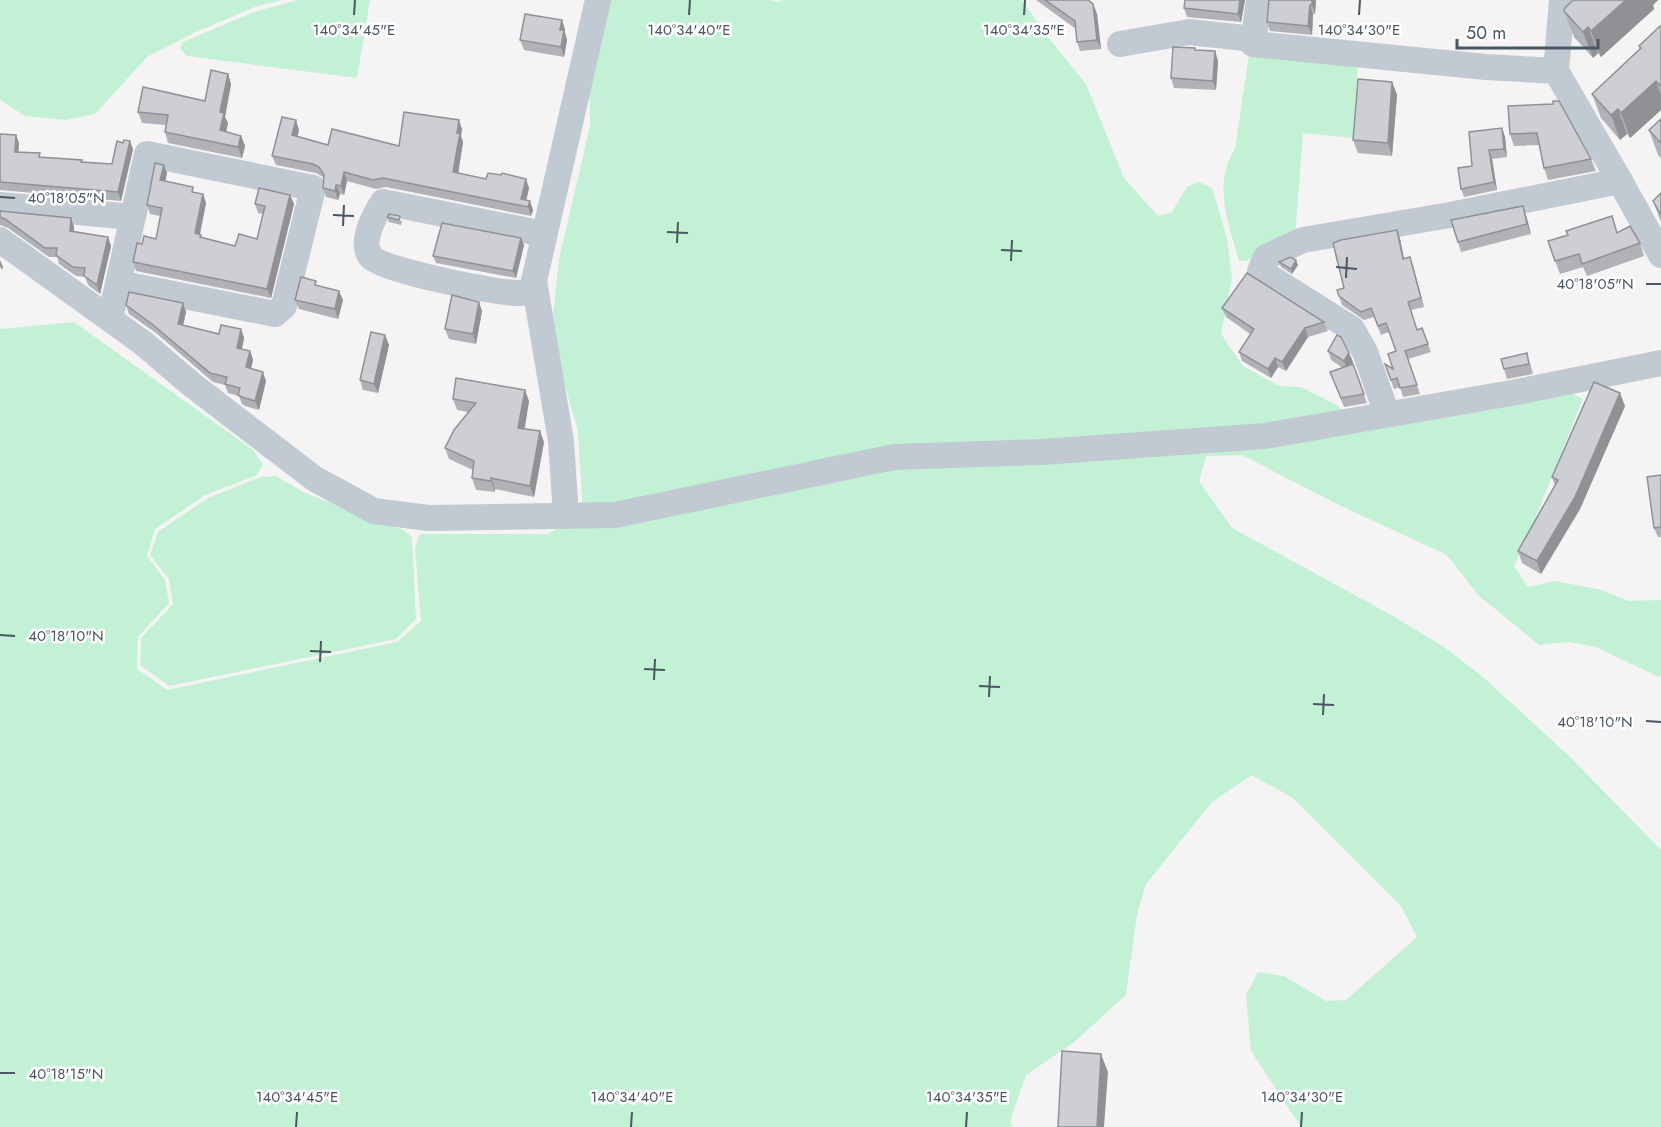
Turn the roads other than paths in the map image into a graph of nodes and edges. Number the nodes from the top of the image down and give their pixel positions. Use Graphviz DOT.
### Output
graph roads {
  1 [pos="598,0"];
  2 [pos="1259,0"];
  3 [pos="1562,0"];
  4 [pos="1254,39"];
  5 [pos="1120,44"];
  6 [pos="1556,71"];
  7 [pos="1620,181"];
  8 [pos="0,206"];
  9 [pos="133,217"];
  10 [pos="544,234"];
  11 [pos="0,240"];
  12 [pos="1661,255"];
  13 [pos="118,283"];
  14 [pos="536,292"];
  15 [pos="110,320"];
  16 [pos="1661,363"];
  17 [pos="1387,414"];
  18 [pos="566,516"];
  1 -- 10 [label="street"];
  2 -- 4 [label="street"];
  3 -- 6 [label="street"];
  4 -- 5 [label="street"];
  4 -- 6 [label="street"];
  6 -- 7 [label="street"];
  7 -- 12 [label="street"];
  7 -- 17 [label="street"];
  8 -- 9 [label="street"];
  9 -- 13 [label="street"];
  9 -- 13 [label="street"];
  10 -- 14 [label="street"];
  10 -- 14 [label="street"];
  11 -- 15 [label="street"];
  13 -- 15 [label="street"];
  14 -- 18 [label="street"];
  15 -- 18 [label="street"];
  16 -- 17 [label="street"];
  17 -- 18 [label="street"];
}
